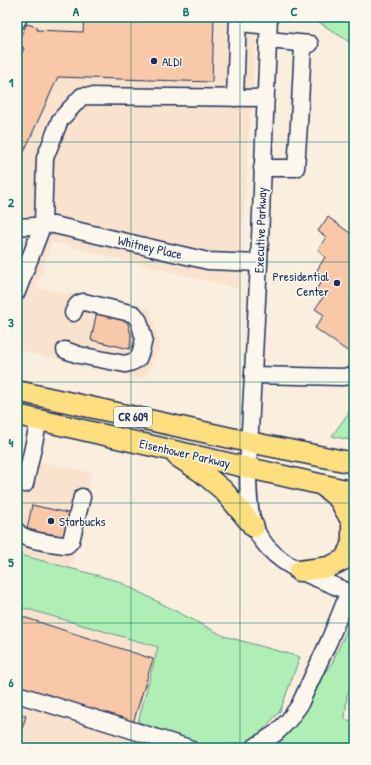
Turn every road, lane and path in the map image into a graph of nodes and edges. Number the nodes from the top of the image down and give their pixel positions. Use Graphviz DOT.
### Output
graph roads {
  1 [pos="19,17"];
  2 [pos="238,20"];
  3 [pos="17,21"];
  4 [pos="268,28"];
  5 [pos="234,98"];
  6 [pos="265,98"];
  7 [pos="262,168"];
  8 [pos="43,224"];
  9 [pos="17,226"];
  10 [pos="258,263"];
  11 [pos="17,292"];
  12 [pos="73,313"];
  13 [pos="65,350"];
  14 [pos="354,374"];
  15 [pos="253,375"];
  16 [pos="17,391"];
  17 [pos="17,415"];
  18 [pos="39,420"];
  19 [pos="249,442"];
  20 [pos="167,450"];
  21 [pos="354,463"];
  22 [pos="248,467"];
  23 [pos="25,484"];
  24 [pos="322,485"];
  25 [pos="354,492"];
  26 [pos="82,497"];
  27 [pos="254,527"];
  28 [pos="17,530"];
  29 [pos="299,571"];
  30 [pos="352,593"];
  31 [pos="17,694"];
  32 [pos="189,748"];
  33 [pos="253,748"];
  1 -- 3 [label="street"];
  2 -- 4 [label="street"];
  2 -- 5 [label="street"];
  4 -- 6 [label="street, Executive Parkway"];
  4 -- 7 [label="street"];
  5 -- 6 [label="street"];
  5 -- 8 [label="street"];
  6 -- 7 [label="street, Executive Parkway"];
  7 -- 10 [label="street, Executive Parkway"];
  8 -- 9 [label="street, Whitney Place"];
  8 -- 10 [label="street, Whitney Place"];
  8 -- 11 [label="street"];
  10 -- 15 [label="street, Executive Parkway"];
  12 -- 13 [label="street"];
  14 -- 15 [label="street"];
  15 -- 19 [label="street, Executive Parkway"];
  16 -- 19 [label="main road, Eisenhower Parkway / CR 609"];
  17 -- 18 [label="main road, Eisenhower Parkway / CR 609"];
  18 -- 20 [label="main road, Eisenhower Parkway / CR 609"];
  18 -- 23 [label="street"];
  19 -- 21 [label="main road, Eisenhower Parkway / CR 609"];
  19 -- 22 [label="street, Executive Parkway"];
  20 -- 22 [label="main road, Eisenhower Parkway / CR 609"];
  20 -- 27 [label="main road"];
  22 -- 24 [label="main road, Eisenhower Parkway / CR 609"];
  22 -- 27 [label="street, Executive Parkway"];
  24 -- 25 [label="main road, Eisenhower Parkway / CR 609"];
  24 -- 29 [label="main road"];
  26 -- 28 [label="street"];
  27 -- 29 [label="street"];
  29 -- 30 [label="street"];
  30 -- 33 [label="street"];
  31 -- 32 [label="street"];
}
